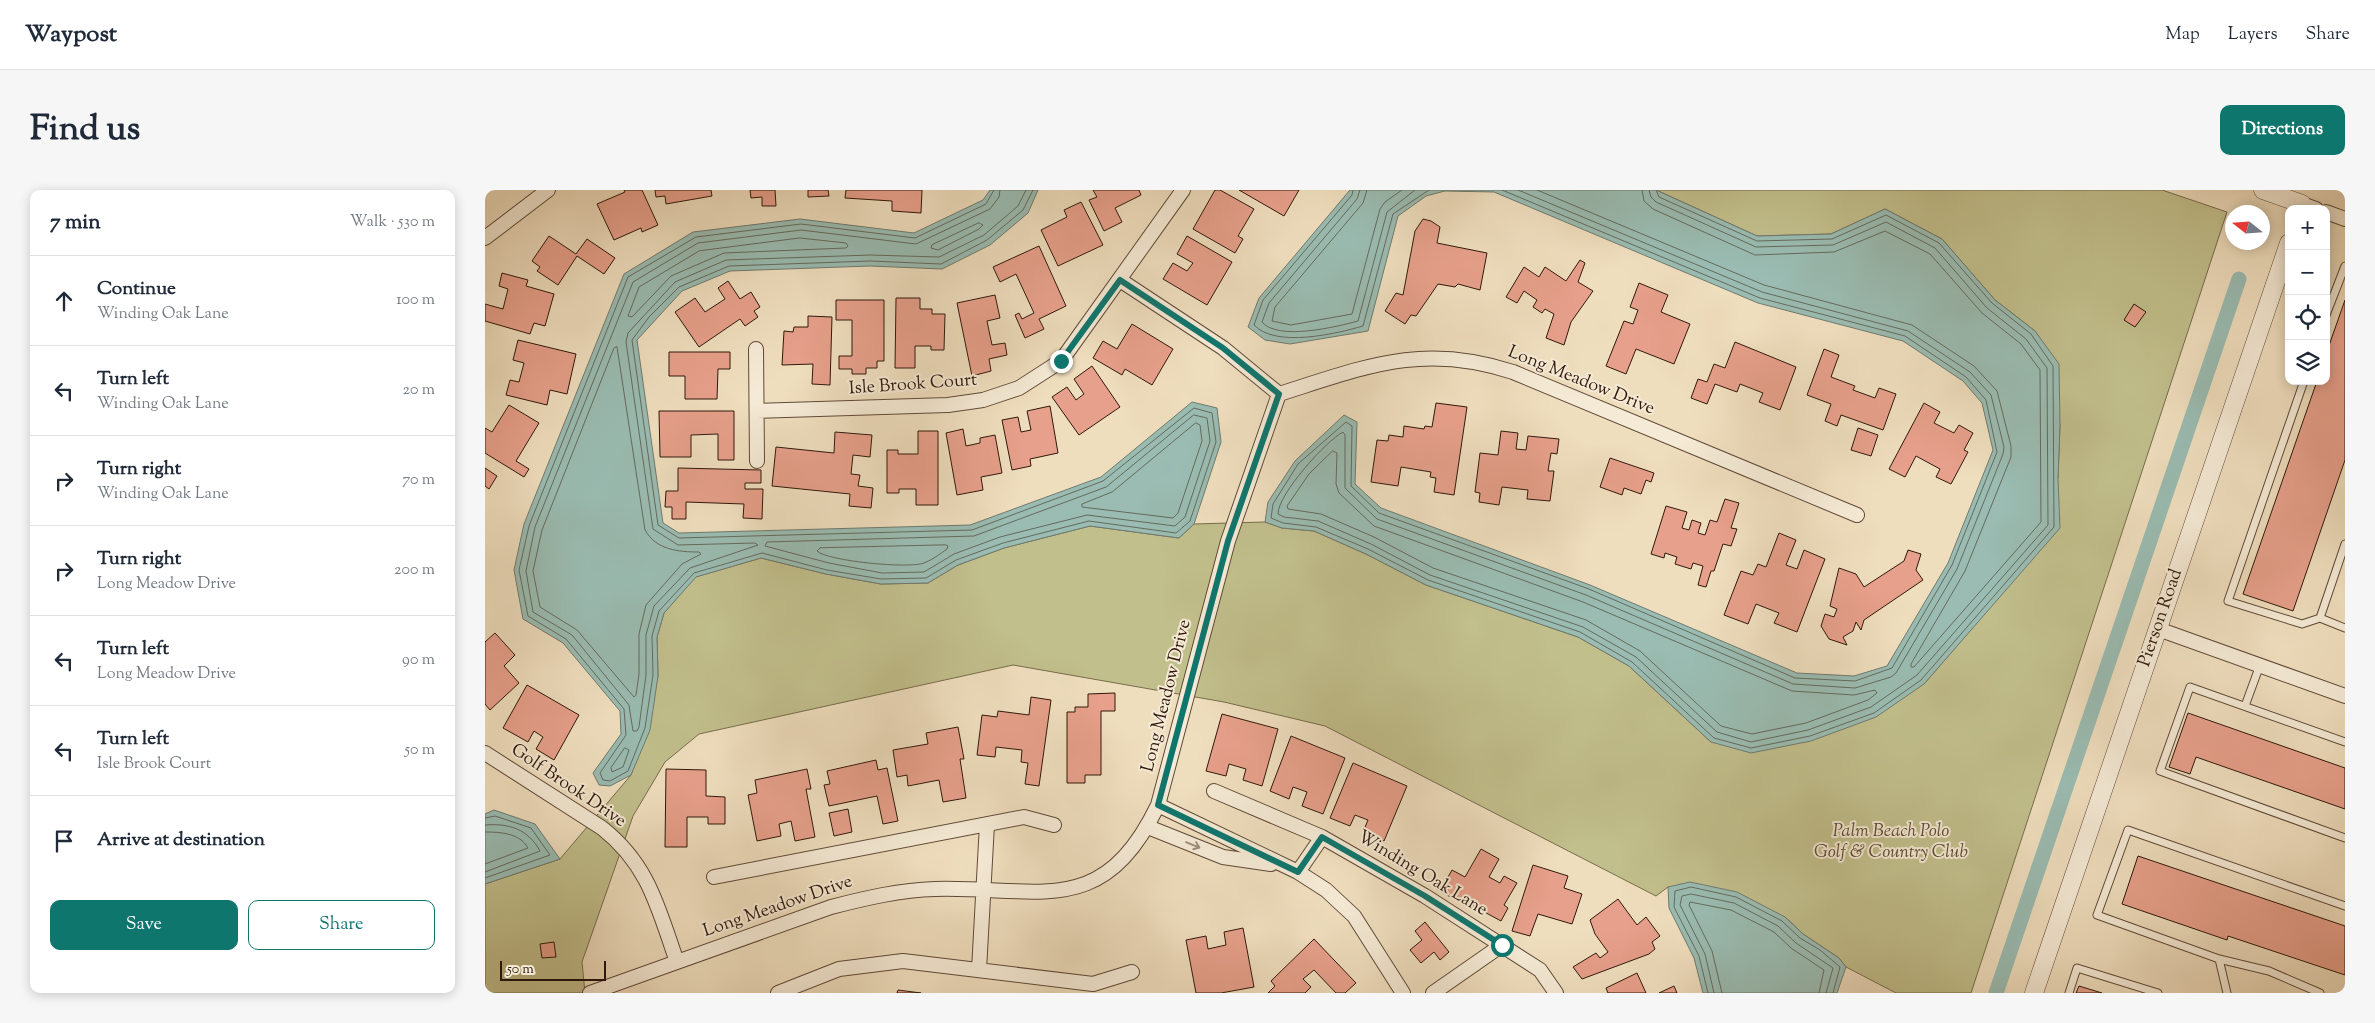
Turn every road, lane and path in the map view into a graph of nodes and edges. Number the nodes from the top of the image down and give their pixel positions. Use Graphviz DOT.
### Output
graph roads {
  1 [pos="548,190"];
  2 [pos="1183,190"];
  3 [pos="2263,190"];
  4 [pos="2301,205"];
  5 [pos="2330,213"];
  6 [pos="2345,219"];
  7 [pos="485,238"];
  8 [pos="2287,250"];
  9 [pos="2345,266"];
  10 [pos="1120,280"];
  11 [pos="2330,305"];
  12 [pos="756,349"];
  13 [pos="2303,385"];
  14 [pos="1279,394"];
  15 [pos="757,412"];
  16 [pos="757,461"];
  17 [pos="1857,515"];
  18 [pos="2345,544"];
  19 [pos="2321,618"];
  20 [pos="2345,628"];
  21 [pos="2158,629"];
  22 [pos="2260,666"];
  23 [pos="2345,696"];
  24 [pos="2245,706"];
  25 [pos="2345,742"];
  26 [pos="485,753"];
  27 [pos="1215,790"];
  28 [pos="1158,805"];
  29 [pos="987,824"];
  30 [pos="1054,825"];
  31 [pos="1148,827"];
  32 [pos="1322,837"];
  33 [pos="2345,838"];
  34 [pos="1284,867"];
  35 [pos="1298,872"];
  36 [pos="714,877"];
  37 [pos="985,890"];
  38 [pos="2345,906"];
  39 [pos="1502,945"];
  40 [pos="2219,959"];
  41 [pos="677,962"];
  42 [pos="979,970"];
  43 [pos="1132,972"];
  44 [pos="590,993"];
  45 [pos="778,993"];
  46 [pos="1403,993"];
  47 [pos="1433,993"];
  48 [pos="1556,993"];
  49 [pos="2034,993"];
  50 [pos="2069,993"];
  51 [pos="2158,993"];
  52 [pos="2227,993"];
  53 [pos="2320,993"];
  1 -- 7 [label="street"];
  2 -- 10 [label="street, Isle Brook Court"];
  3 -- 4 [label="street"];
  5 -- 6 [label="street"];
  8 -- 21 [label="street, Pierson Road"];
  9 -- 11 [label="lane"];
  10 -- 14 [label="street"];
  10 -- 15 [label="street, Isle Brook Court"];
  12 -- 15 [label="street"];
  13 -- 19 [label="lane"];
  14 -- 17 [label="street, Long Meadow Drive"];
  14 -- 28 [label="street, Long Meadow Drive"];
  15 -- 16 [label="street"];
  18 -- 19 [label="lane"];
  19 -- 20 [label="lane"];
  21 -- 22 [label="street"];
  21 -- 49 [label="street, Pierson Road"];
  22 -- 23 [label="street"];
  22 -- 24 [label="lane"];
  24 -- 25 [label="lane"];
  24 -- 33 [label="lane"];
  26 -- 41 [label="street, Golf Brook Drive"];
  27 -- 32 [label="street, Winding Oak Lane"];
  28 -- 31 [label="street, Long Meadow Drive"];
  28 -- 34 [label="street"];
  29 -- 30 [label="street"];
  29 -- 36 [label="street"];
  29 -- 37 [label="street"];
  31 -- 34 [label="street, one-way"];
  31 -- 37 [label="street, Long Meadow Drive"];
  32 -- 35 [label="street"];
  32 -- 39 [label="street, Winding Oak Lane"];
  34 -- 35 [label="street"];
  35 -- 46 [label="street"];
  37 -- 41 [label="street, Long Meadow Drive"];
  37 -- 42 [label="street"];
  38 -- 40 [label="lane"];
  39 -- 47 [label="street"];
  39 -- 48 [label="street, Winding Oak Lane"];
  40 -- 52 [label="lane"];
  40 -- 53 [label="lane"];
  41 -- 44 [label="street, Long Meadow Drive"];
  42 -- 43 [label="street"];
  42 -- 45 [label="street"];
  50 -- 51 [label="lane"];
}
